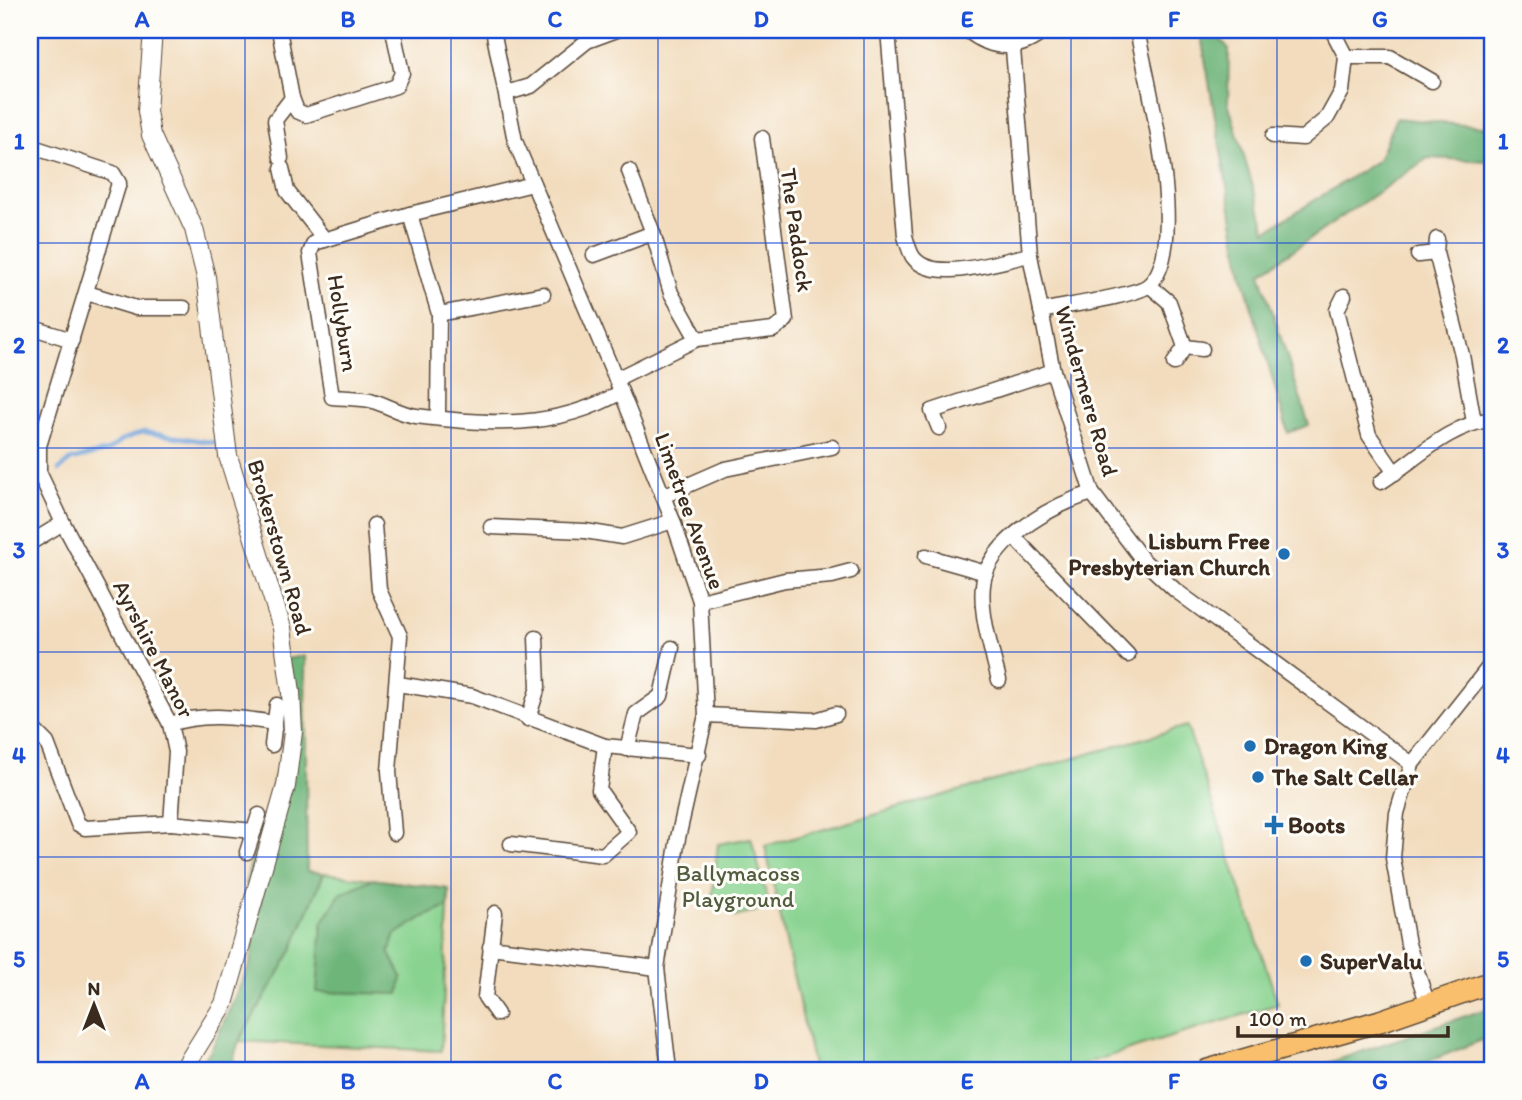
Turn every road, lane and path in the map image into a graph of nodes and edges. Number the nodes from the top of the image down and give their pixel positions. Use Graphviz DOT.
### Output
graph roads {
  1 [pos="153,30"];
  2 [pos="279,30"];
  3 [pos="393,30"];
  4 [pos="493,30"];
  5 [pos="617,30"];
  6 [pos="888,30"];
  7 [pos="967,30"];
  8 [pos="1045,30"];
  9 [pos="1137,30"];
  10 [pos="1332,30"];
  11 [pos="1013,48"];
  12 [pos="1346,57"];
  13 [pos="1432,81"];
  14 [pos="507,93"];
  15 [pos="292,98"];
  16 [pos="1273,136"];
  17 [pos="762,138"];
  18 [pos="30,146"];
  19 [pos="629,171"];
  20 [pos="533,184"];
  21 [pos="410,214"];
  22 [pos="653,233"];
  23 [pos="325,240"];
  24 [pos="594,255"];
  25 [pos="1030,255"];
  26 [pos="1418,255"];
  27 [pos="1149,285"];
  28 [pos="87,293"];
  29 [pos="543,294"];
  30 [pos="1344,296"];
  31 [pos="184,308"];
  32 [pos="1041,311"];
  33 [pos="439,314"];
  34 [pos="30,327"];
  35 [pos="697,339"];
  36 [pos="72,340"];
  37 [pos="1185,348"];
  38 [pos="1202,349"];
  39 [pos="1174,363"];
  40 [pos="1053,371"];
  41 [pos="619,386"];
  42 [pos="438,416"];
  43 [pos="1492,419"];
  44 [pos="1474,422"];
  45 [pos="939,428"];
  46 [pos="832,447"];
  47 [pos="1395,473"];
  48 [pos="34,474"];
  49 [pos="1381,482"];
  50 [pos="1092,493"];
  51 [pos="663,496"];
  52 [pos="673,521"];
  53 [pos="63,523"];
  54 [pos="374,525"];
  55 [pos="491,527"];
  56 [pos="1013,536"];
  57 [pos="30,543"];
  58 [pos="926,556"];
  59 [pos="851,571"];
  60 [pos="986,573"];
  61 [pos="700,601"];
  62 [pos="536,638"];
  63 [pos="672,648"];
  64 [pos="1128,655"];
  65 [pos="1492,663"];
  66 [pos="999,680"];
  67 [pos="1488,681"];
  68 [pos="398,684"];
  69 [pos="277,705"];
  70 [pos="836,714"];
  71 [pos="706,715"];
  72 [pos="528,719"];
  73 [pos="275,723"];
  74 [pos="170,724"];
  75 [pos="30,726"];
  76 [pos="272,745"];
  77 [pos="605,746"];
  78 [pos="627,749"];
  79 [pos="699,755"];
  80 [pos="1412,764"];
  81 [pos="259,815"];
  82 [pos="171,823"];
  83 [pos="254,831"];
  84 [pos="394,833"];
  85 [pos="511,844"];
  86 [pos="247,852"];
  87 [pos="495,913"];
  88 [pos="490,947"];
  89 [pos="657,968"];
  90 [pos="1492,982"];
  91 [pos="1428,1005"];
  92 [pos="497,1014"];
  93 [pos="176,1069"];
  94 [pos="153,1070"];
  95 [pos="669,1070"];
  96 [pos="1208,1070"];
  1 -- 93 [label="street, Brokerstown Road"];
  2 -- 15 [label="street"];
  3 -- 15 [label="street"];
  4 -- 14 [label="street, Limetree Avenue"];
  5 -- 14 [label="street"];
  6 -- 25 [label="street"];
  7 -- 11 [label="street"];
  8 -- 11 [label="street"];
  9 -- 27 [label="street"];
  10 -- 12 [label="street"];
  11 -- 25 [label="street, Windermere Road"];
  12 -- 13 [label="street"];
  12 -- 16 [label="street"];
  14 -- 20 [label="street, Limetree Avenue"];
  15 -- 23 [label="street"];
  17 -- 35 [label="street, The Paddock"];
  18 -- 28 [label="street"];
  19 -- 22 [label="street"];
  20 -- 21 [label="street"];
  20 -- 41 [label="street, Limetree Avenue"];
  21 -- 23 [label="street"];
  21 -- 33 [label="street"];
  22 -- 24 [label="street"];
  22 -- 35 [label="street"];
  23 -- 42 [label="street, Hollyburn"];
  25 -- 32 [label="street, Windermere Road"];
  26 -- 44 [label="street"];
  27 -- 32 [label="street"];
  27 -- 37 [label="street"];
  28 -- 31 [label="street"];
  28 -- 36 [label="street"];
  29 -- 33 [label="street"];
  30 -- 47 [label="street"];
  32 -- 40 [label="street, Windermere Road"];
  33 -- 42 [label="street"];
  34 -- 36 [label="street"];
  35 -- 41 [label="street, The Paddock"];
  36 -- 48 [label="street"];
  37 -- 38 [label="street"];
  37 -- 39 [label="street"];
  40 -- 45 [label="street"];
  40 -- 50 [label="street, Windermere Road"];
  41 -- 42 [label="street, Hollyburn"];
  41 -- 51 [label="street, Limetree Avenue"];
  43 -- 44 [label="street"];
  44 -- 47 [label="street"];
  46 -- 51 [label="street"];
  47 -- 49 [label="street"];
  48 -- 53 [label="street, Ayrshire Manor"];
  50 -- 56 [label="street"];
  50 -- 80 [label="street, Windermere Road"];
  51 -- 52 [label="street, Limetree Avenue"];
  52 -- 55 [label="street"];
  52 -- 61 [label="street, Limetree Avenue"];
  53 -- 57 [label="street"];
  53 -- 74 [label="street, Ayrshire Manor"];
  54 -- 68 [label="street"];
  56 -- 60 [label="street"];
  56 -- 64 [label="street"];
  58 -- 60 [label="street"];
  59 -- 61 [label="street"];
  60 -- 66 [label="street"];
  61 -- 71 [label="street, Limetree Avenue"];
  62 -- 72 [label="street"];
  63 -- 78 [label="street"];
  65 -- 67 [label="street"];
  67 -- 80 [label="street"];
  68 -- 72 [label="street"];
  68 -- 84 [label="street"];
  69 -- 73 [label="street"];
  70 -- 71 [label="street"];
  71 -- 79 [label="street, Limetree Avenue"];
  72 -- 77 [label="street"];
  73 -- 74 [label="street"];
  73 -- 76 [label="street"];
  74 -- 82 [label="street, Ayrshire Manor"];
  75 -- 82 [label="street"];
  77 -- 78 [label="street"];
  77 -- 85 [label="street"];
  78 -- 79 [label="street"];
  79 -- 89 [label="street, Limetree Avenue"];
  80 -- 91 [label="street"];
  81 -- 83 [label="street"];
  82 -- 83 [label="street"];
  83 -- 86 [label="street"];
  87 -- 88 [label="street"];
  88 -- 89 [label="street"];
  88 -- 92 [label="street"];
  89 -- 95 [label="street, Limetree Avenue"];
  90 -- 91 [label="main road"];
  91 -- 96 [label="main road"];
  93 -- 94 [label="street"];
}
